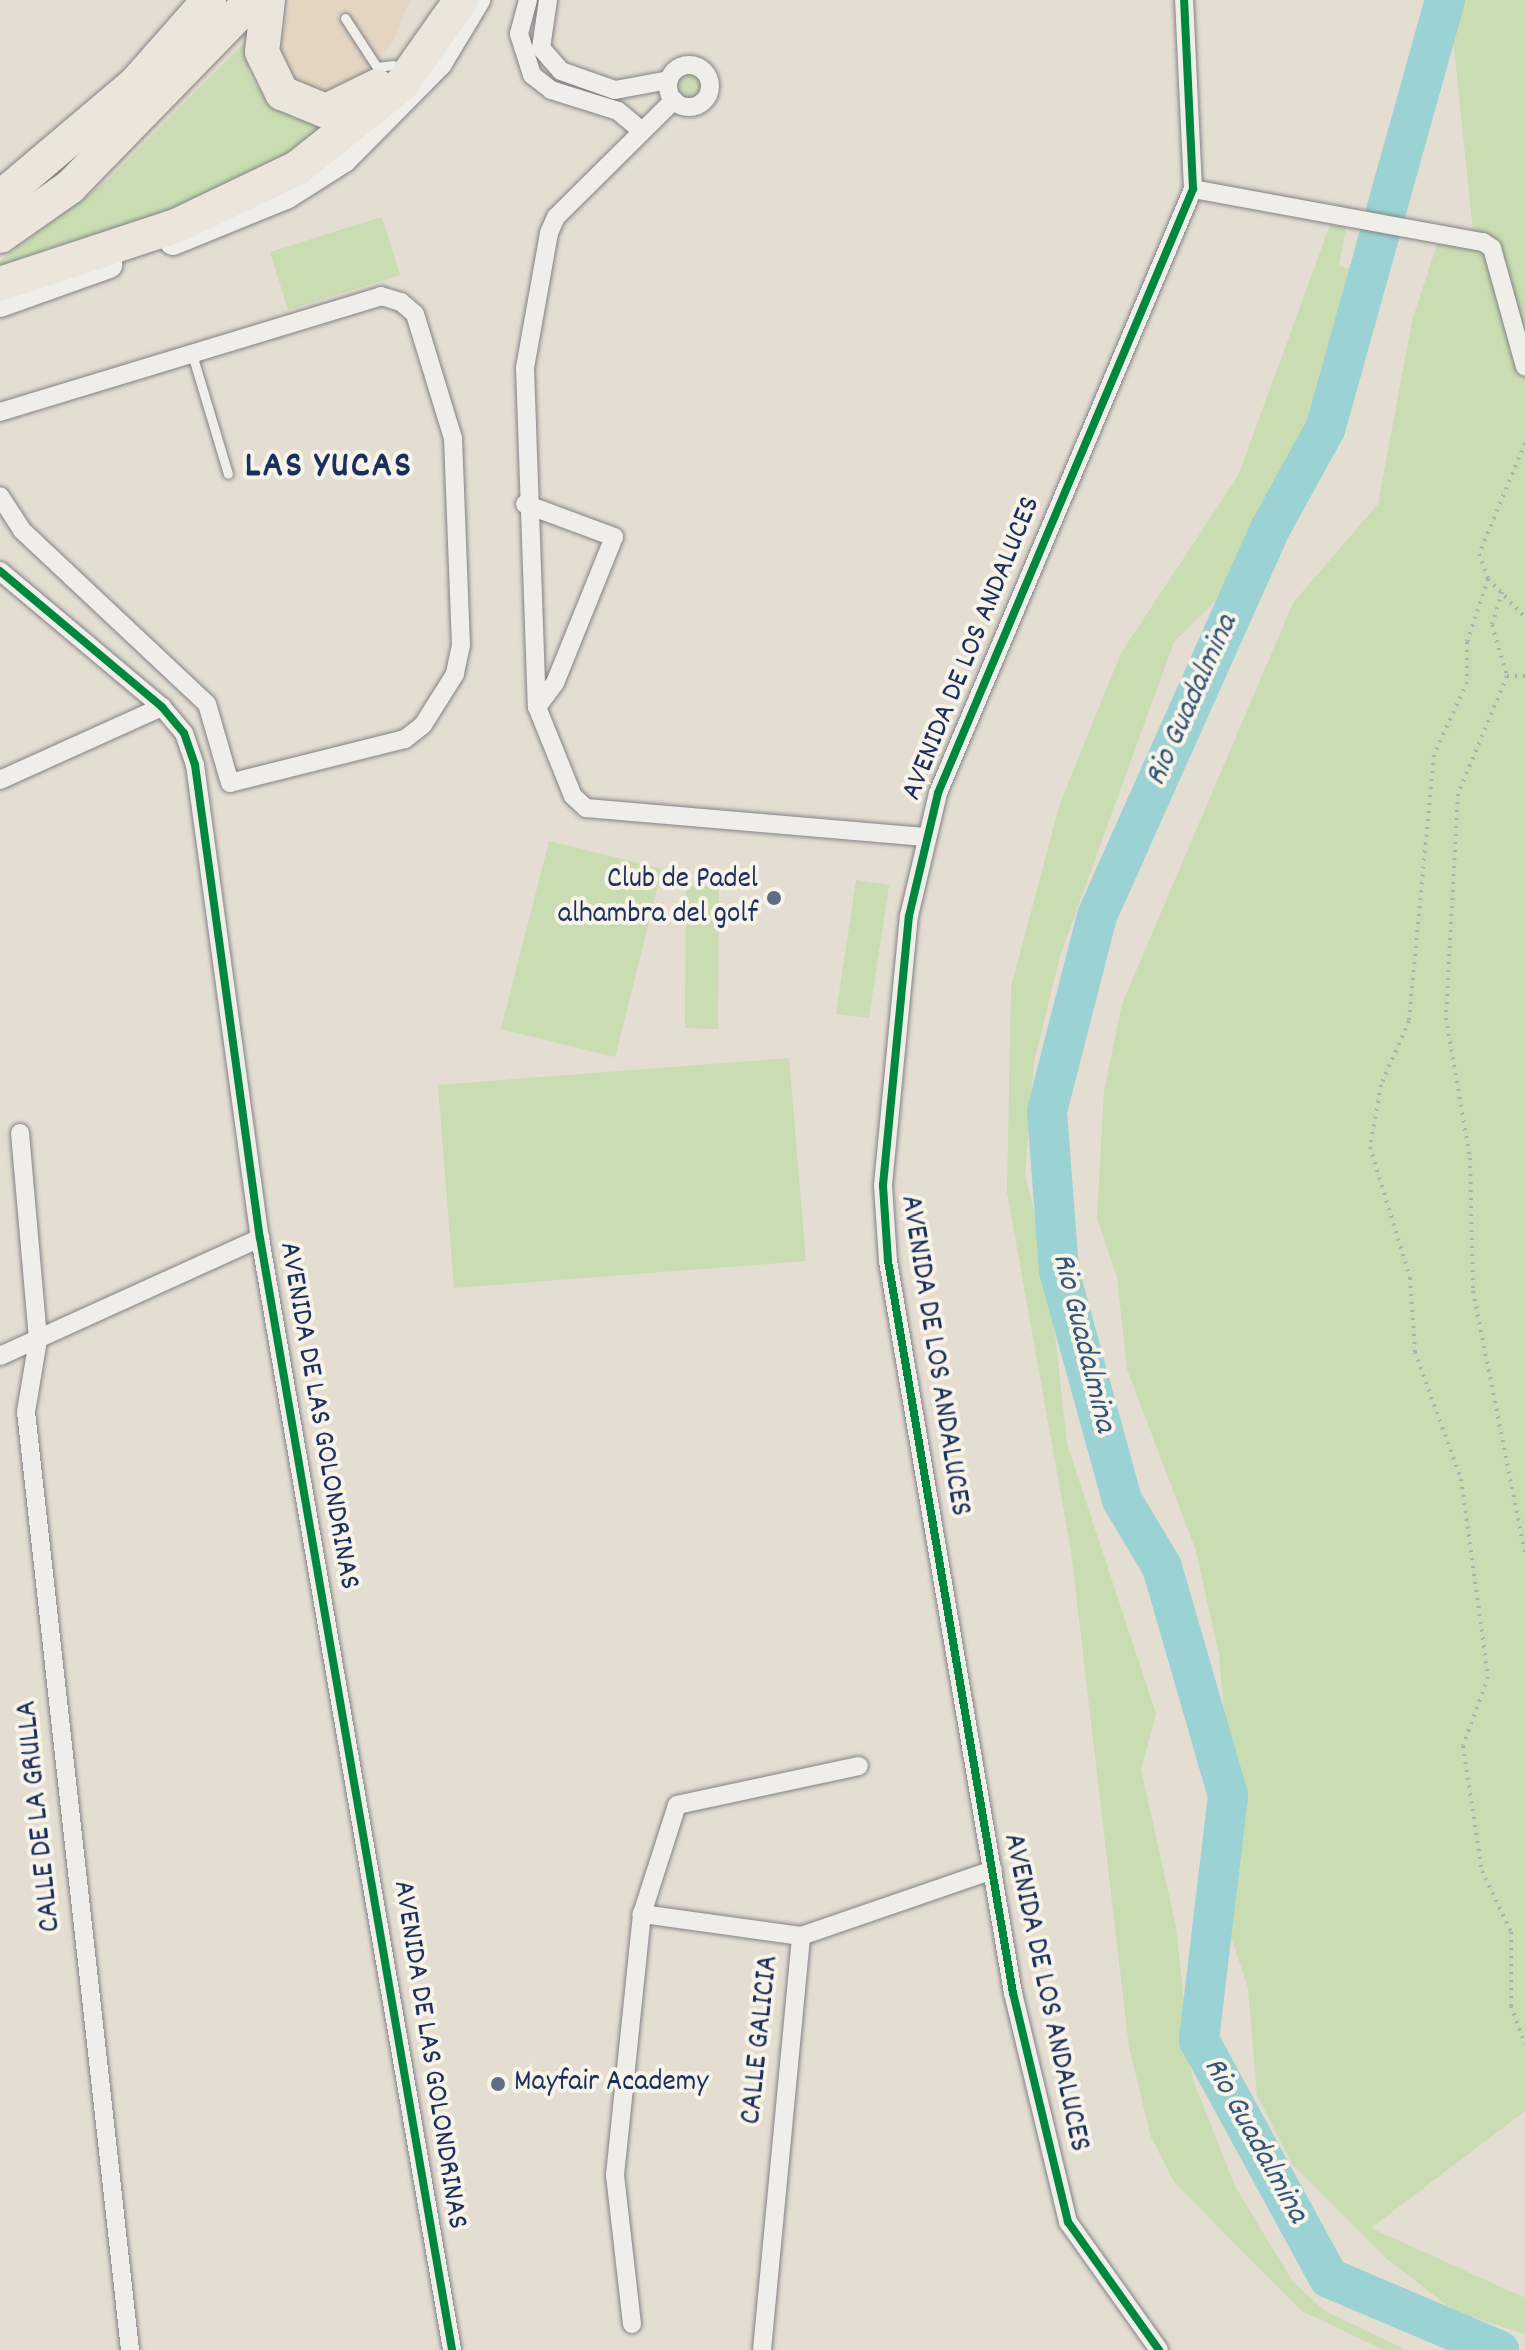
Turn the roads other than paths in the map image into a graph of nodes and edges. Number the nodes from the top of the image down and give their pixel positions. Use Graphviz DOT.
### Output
graph roads {
  1 [pos="209,0"];
  2 [pos="252,0"];
  3 [pos="268,0"];
  4 [pos="435,0"];
  5 [pos="461,0"];
  6 [pos="477,0"];
  7 [pos="528,0"];
  8 [pos="548,0"];
  9 [pos="1184,0"];
  10 [pos="345,18"];
  11 [pos="393,65"];
  12 [pos="669,80"];
  13 [pos="674,100"];
  14 [pos="642,131"];
  15 [pos="1193,189"];
  16 [pos="0,198"];
  17 [pos="0,236"];
  18 [pos="0,284"];
  19 [pos="0,304"];
  20 [pos="192,354"];
  21 [pos="1525,367"];
  22 [pos="0,412"];
  23 [pos="228,474"];
  24 [pos="0,496"];
  25 [pos="525,504"];
  26 [pos="0,571"];
  27 [pos="162,707"];
  28 [pos="537,707"];
  29 [pos="0,780"];
  30 [pos="925,837"];
  31 [pos="20,1133"];
  32 [pos="260,1238"];
  33 [pos="38,1340"];
  34 [pos="0,1356"];
  35 [pos="859,1766"];
  36 [pos="993,1870"];
  37 [pos="642,1914"];
  38 [pos="801,1936"];
  39 [pos="632,2324"];
  40 [pos="130,2350"];
  41 [pos="452,2350"];
  42 [pos="762,2350"];
  43 [pos="1159,2350"];
  1 -- 16 [label="highway"];
  2 -- 17 [label="highway"];
  3 -- 11 [label="highway"];
  4 -- 11 [label="highway"];
  5 -- 18 [label="highway"];
  6 -- 19 [label="main road"];
  7 -- 14 [label="street"];
  8 -- 12 [label="street"];
  9 -- 15 [label="street, AVENIDA DE LOS ANDALUCES"];
  10 -- 11 [label="lane"];
  12 -- 13 [label="street"];
  12 -- 13 [label="street"];
  13 -- 14 [label="street"];
  14 -- 25 [label="street"];
  15 -- 21 [label="street"];
  15 -- 30 [label="street, AVENIDA DE LOS ANDALUCES"];
  20 -- 22 [label="street"];
  20 -- 23 [label="lane"];
  20 -- 24 [label="street"];
  25 -- 28 [label="street"];
  25 -- 28 [label="street"];
  26 -- 27 [label="street, AVENIDA DE LAS GOLONDRINAS"];
  27 -- 29 [label="street"];
  27 -- 32 [label="street, AVENIDA DE LAS GOLONDRINAS"];
  28 -- 30 [label="street"];
  30 -- 36 [label="street, AVENIDA DE LOS ANDALUCES"];
  31 -- 33 [label="street, CALLE DE LA GRULLA"];
  32 -- 33 [label="street"];
  32 -- 41 [label="street, AVENIDA DE LAS GOLONDRINAS"];
  33 -- 34 [label="street"];
  33 -- 40 [label="street, CALLE DE LA GRULLA"];
  35 -- 37 [label="street"];
  36 -- 38 [label="street, CALLE GALICIA"];
  36 -- 43 [label="street, AVENIDA DE LOS ANDALUCES"];
  37 -- 38 [label="street"];
  37 -- 39 [label="street"];
  38 -- 42 [label="street, CALLE GALICIA"];
}
